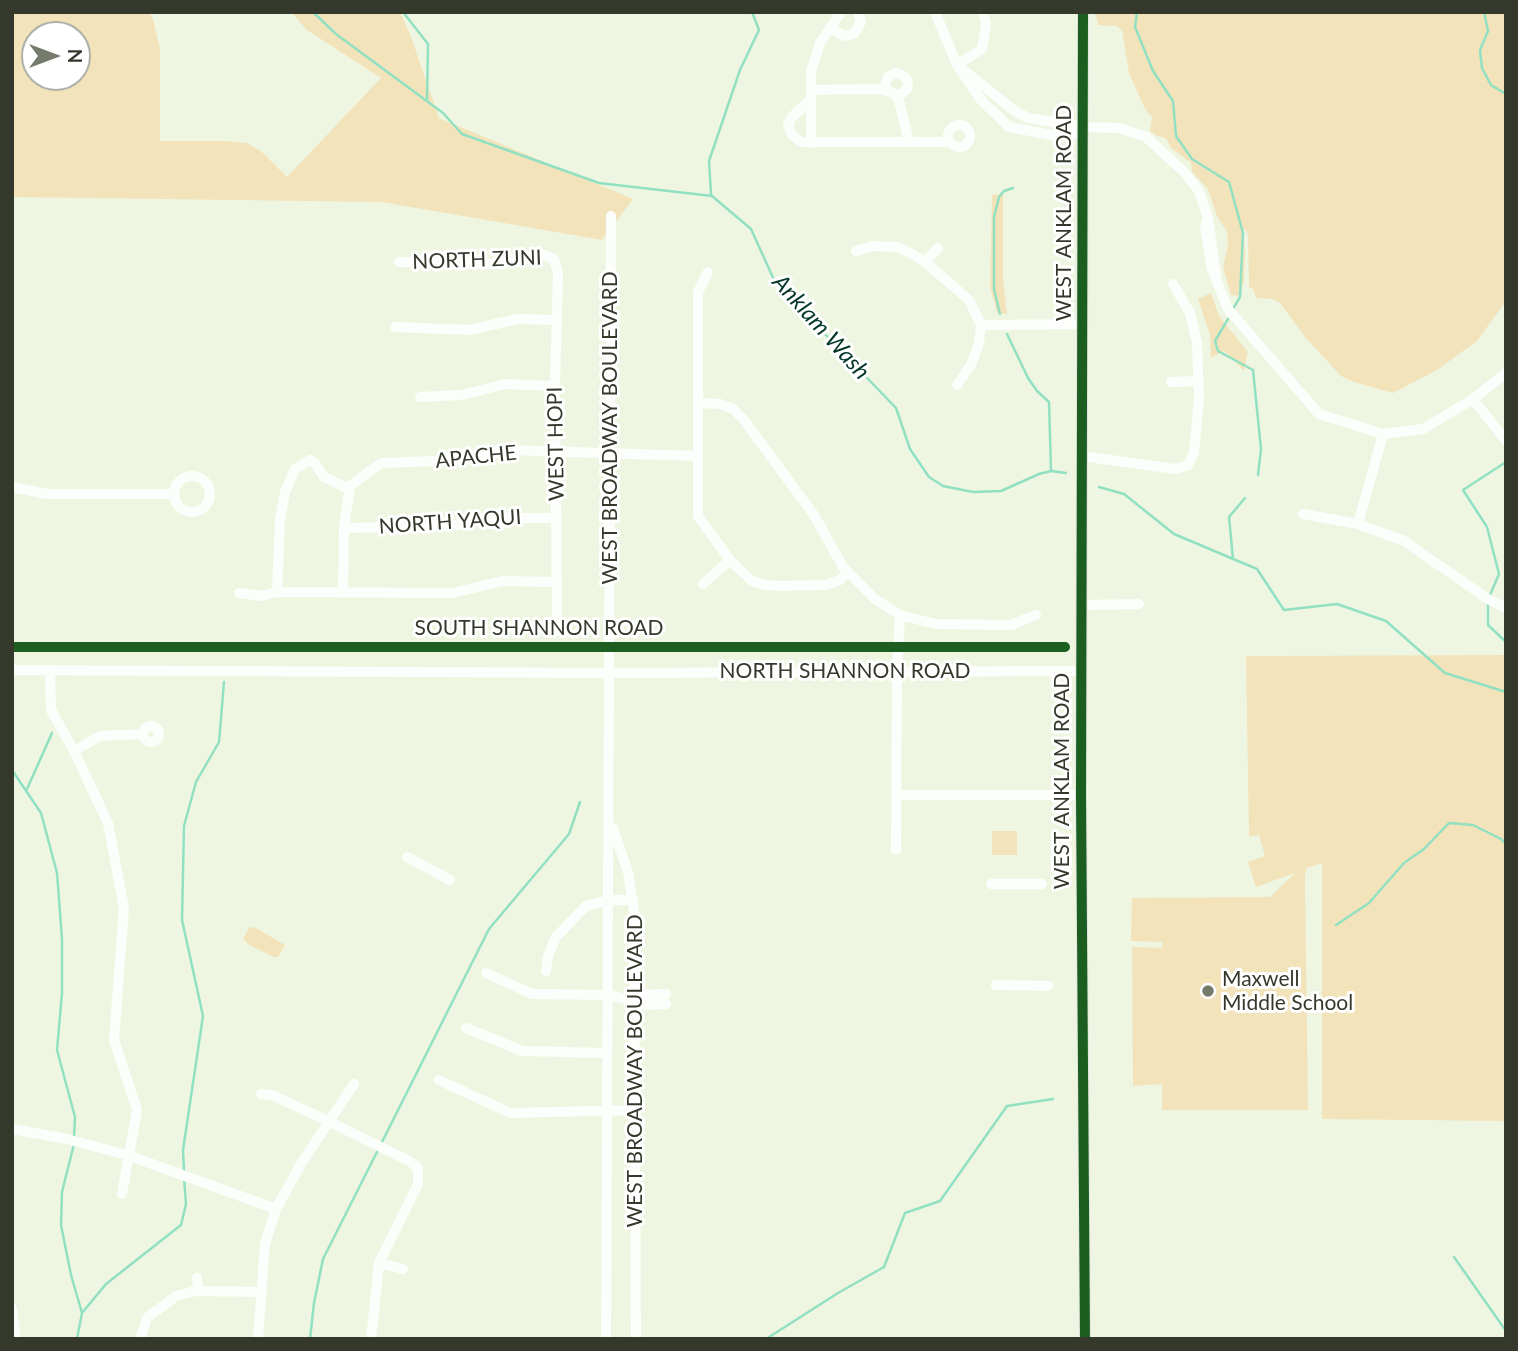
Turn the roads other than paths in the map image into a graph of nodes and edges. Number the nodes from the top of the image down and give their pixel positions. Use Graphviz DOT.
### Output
graph roads {
  1 [pos="841,12"];
  2 [pos="858,12"];
  3 [pos="935,12"];
  4 [pos="983,12"];
  5 [pos="1083,12"];
  6 [pos="830,28"];
  7 [pos="957,65"];
  8 [pos="883,90"];
  9 [pos="811,95"];
  10 [pos="897,98"];
  11 [pos="1084,127"];
  12 [pos="909,142"];
  13 [pos="949,142"];
  14 [pos="811,143"];
  15 [pos="611,216"];
  16 [pos="937,248"];
  17 [pos="856,251"];
  18 [pos="554,259"];
  19 [pos="400,262"];
  20 [pos="925,262"];
  21 [pos="708,272"];
  22 [pos="1173,284"];
  23 [pos="556,320"];
  24 [pos="1082,324"];
  25 [pos="981,325"];
  26 [pos="395,327"];
  27 [pos="1506,373"];
  28 [pos="1198,381"];
  29 [pos="1171,382"];
  30 [pos="957,385"];
  31 [pos="555,386"];
  32 [pos="420,397"];
  33 [pos="1474,399"];
  34 [pos="700,403"];
  35 [pos="1383,434"];
  36 [pos="1506,441"];
  37 [pos="556,453"];
  38 [pos="610,454"];
  39 [pos="697,456"];
  40 [pos="1082,456"];
  41 [pos="12,487"];
  42 [pos="349,489"];
  43 [pos="174,494"];
  44 [pos="1303,514"];
  45 [pos="557,518"];
  46 [pos="1358,524"];
  47 [pos="344,528"];
  48 [pos="730,560"];
  49 [pos="847,573"];
  50 [pos="557,582"];
  51 [pos="703,584"];
  52 [pos="277,592"];
  53 [pos="239,593"];
  54 [pos="343,593"];
  55 [pos="1139,604"];
  56 [pos="1081,605"];
  57 [pos="1506,608"];
  58 [pos="900,615"];
  59 [pos="1036,615"];
  60 [pos="557,631"];
  61 [pos="12,670"];
  62 [pos="50,670"];
  63 [pos="897,670"];
  64 [pos="1081,671"];
  65 [pos="609,673"];
  66 [pos="143,734"];
  67 [pos="74,751"];
  68 [pos="896,795"];
  69 [pos="1081,795"];
  70 [pos="609,807"];
  71 [pos="896,850"];
  72 [pos="407,857"];
  73 [pos="450,880"];
  74 [pos="991,884"];
  75 [pos="1042,884"];
  76 [pos="609,900"];
  77 [pos="634,900"];
  78 [pos="546,971"];
  79 [pos="486,973"];
  80 [pos="996,985"];
  81 [pos="1048,986"];
  82 [pos="608,995"];
  83 [pos="666,999"];
  84 [pos="636,1000"];
  85 [pos="466,1028"];
  86 [pos="607,1053"];
  87 [pos="439,1080"];
  88 [pos="354,1084"];
  89 [pos="261,1094"];
  90 [pos="607,1111"];
  91 [pos="636,1111"];
  92 [pos="330,1122"];
  93 [pos="12,1129"];
  94 [pos="130,1156"];
  95 [pos="122,1195"];
  96 [pos="276,1209"];
  97 [pos="379,1263"];
  98 [pos="403,1269"];
  99 [pos="197,1278"];
  100 [pos="198,1291"];
  101 [pos="261,1292"];
  102 [pos="12,1308"];
  103 [pos="16,1339"];
  104 [pos="141,1339"];
  105 [pos="258,1339"];
  106 [pos="372,1339"];
  107 [pos="606,1339"];
  108 [pos="636,1339"];
  109 [pos="1085,1339"];
  1 -- 6 [label="street"];
  2 -- 6 [label="street"];
  3 -- 7 [label="street"];
  4 -- 7 [label="street"];
  5 -- 11 [label="main road, WEST ANKLAM ROAD"];
  6 -- 9 [label="street"];
  7 -- 11 [label="street"];
  7 -- 11 [label="street"];
  8 -- 9 [label="street"];
  8 -- 10 [label="street"];
  8 -- 10 [label="street"];
  9 -- 14 [label="street"];
  9 -- 14 [label="street"];
  10 -- 12 [label="street"];
  11 -- 24 [label="main road, WEST ANKLAM ROAD"];
  11 -- 35 [label="street"];
  12 -- 13 [label="street"];
  12 -- 14 [label="street"];
  15 -- 38 [label="street, WEST BROADWAY BOULEVARD"];
  16 -- 20 [label="street"];
  17 -- 20 [label="street"];
  18 -- 19 [label="street, NORTH ZUNI"];
  18 -- 23 [label="street, WEST HOPI"];
  20 -- 25 [label="street"];
  21 -- 34 [label="street"];
  22 -- 28 [label="street"];
  23 -- 26 [label="street"];
  23 -- 31 [label="street, WEST HOPI"];
  24 -- 25 [label="street"];
  24 -- 40 [label="main road, WEST ANKLAM ROAD"];
  25 -- 30 [label="street"];
  27 -- 33 [label="street"];
  28 -- 29 [label="street"];
  28 -- 40 [label="street"];
  31 -- 32 [label="street"];
  31 -- 37 [label="street, WEST HOPI"];
  33 -- 35 [label="street"];
  33 -- 36 [label="street"];
  34 -- 39 [label="street"];
  34 -- 49 [label="street"];
  35 -- 46 [label="street"];
  37 -- 38 [label="street, APACHE"];
  37 -- 42 [label="street, APACHE"];
  37 -- 45 [label="street, WEST HOPI"];
  38 -- 39 [label="street, APACHE"];
  38 -- 65 [label="street, WEST BROADWAY BOULEVARD"];
  39 -- 48 [label="street"];
  40 -- 56 [label="main road, WEST ANKLAM ROAD"];
  41 -- 43 [label="street"];
  42 -- 47 [label="street"];
  42 -- 52 [label="street"];
  44 -- 46 [label="street"];
  45 -- 47 [label="street, NORTH YAQUI"];
  45 -- 50 [label="street, WEST HOPI"];
  46 -- 57 [label="street"];
  47 -- 54 [label="street"];
  48 -- 49 [label="street"];
  48 -- 51 [label="street"];
  49 -- 58 [label="street"];
  50 -- 54 [label="street"];
  50 -- 60 [label="street, WEST HOPI"];
  52 -- 53 [label="street"];
  52 -- 54 [label="street"];
  55 -- 56 [label="street"];
  56 -- 64 [label="main road, WEST ANKLAM ROAD"];
  58 -- 59 [label="street"];
  58 -- 63 [label="street"];
  61 -- 62 [label="street, SOUTH SHANNON ROAD"];
  62 -- 65 [label="street, SOUTH SHANNON ROAD"];
  62 -- 67 [label="street"];
  63 -- 64 [label="street, NORTH SHANNON ROAD"];
  63 -- 65 [label="street, NORTH SHANNON ROAD"];
  63 -- 68 [label="street"];
  64 -- 69 [label="main road, WEST ANKLAM ROAD"];
  65 -- 70 [label="street, WEST BROADWAY BOULEVARD"];
  66 -- 67 [label="street"];
  67 -- 94 [label="street"];
  68 -- 69 [label="street"];
  68 -- 71 [label="street"];
  69 -- 109 [label="main road, WEST ANKLAM ROAD"];
  70 -- 76 [label="street, WEST BROADWAY BOULEVARD"];
  70 -- 77 [label="street, WEST BROADWAY BOULEVARD"];
  72 -- 73 [label="street"];
  74 -- 75 [label="street"];
  76 -- 77 [label="street"];
  76 -- 78 [label="street"];
  76 -- 82 [label="street, WEST BROADWAY BOULEVARD"];
  77 -- 84 [label="street, WEST BROADWAY BOULEVARD"];
  79 -- 82 [label="street"];
  80 -- 81 [label="street"];
  82 -- 84 [label="street"];
  82 -- 86 [label="street, WEST BROADWAY BOULEVARD"];
  83 -- 84 [label="street"];
  84 -- 91 [label="street, WEST BROADWAY BOULEVARD"];
  85 -- 86 [label="street"];
  86 -- 90 [label="street, WEST BROADWAY BOULEVARD"];
  87 -- 90 [label="street"];
  88 -- 92 [label="street"];
  89 -- 92 [label="street"];
  90 -- 91 [label="street"];
  90 -- 107 [label="street, WEST BROADWAY BOULEVARD"];
  91 -- 108 [label="street, WEST BROADWAY BOULEVARD"];
  92 -- 96 [label="street"];
  92 -- 97 [label="street"];
  93 -- 94 [label="street"];
  94 -- 95 [label="street"];
  94 -- 96 [label="street"];
  96 -- 101 [label="street"];
  97 -- 98 [label="street"];
  97 -- 106 [label="street"];
  99 -- 100 [label="street"];
  100 -- 101 [label="street"];
  100 -- 104 [label="street"];
  101 -- 105 [label="street"];
  102 -- 103 [label="street"];
}
